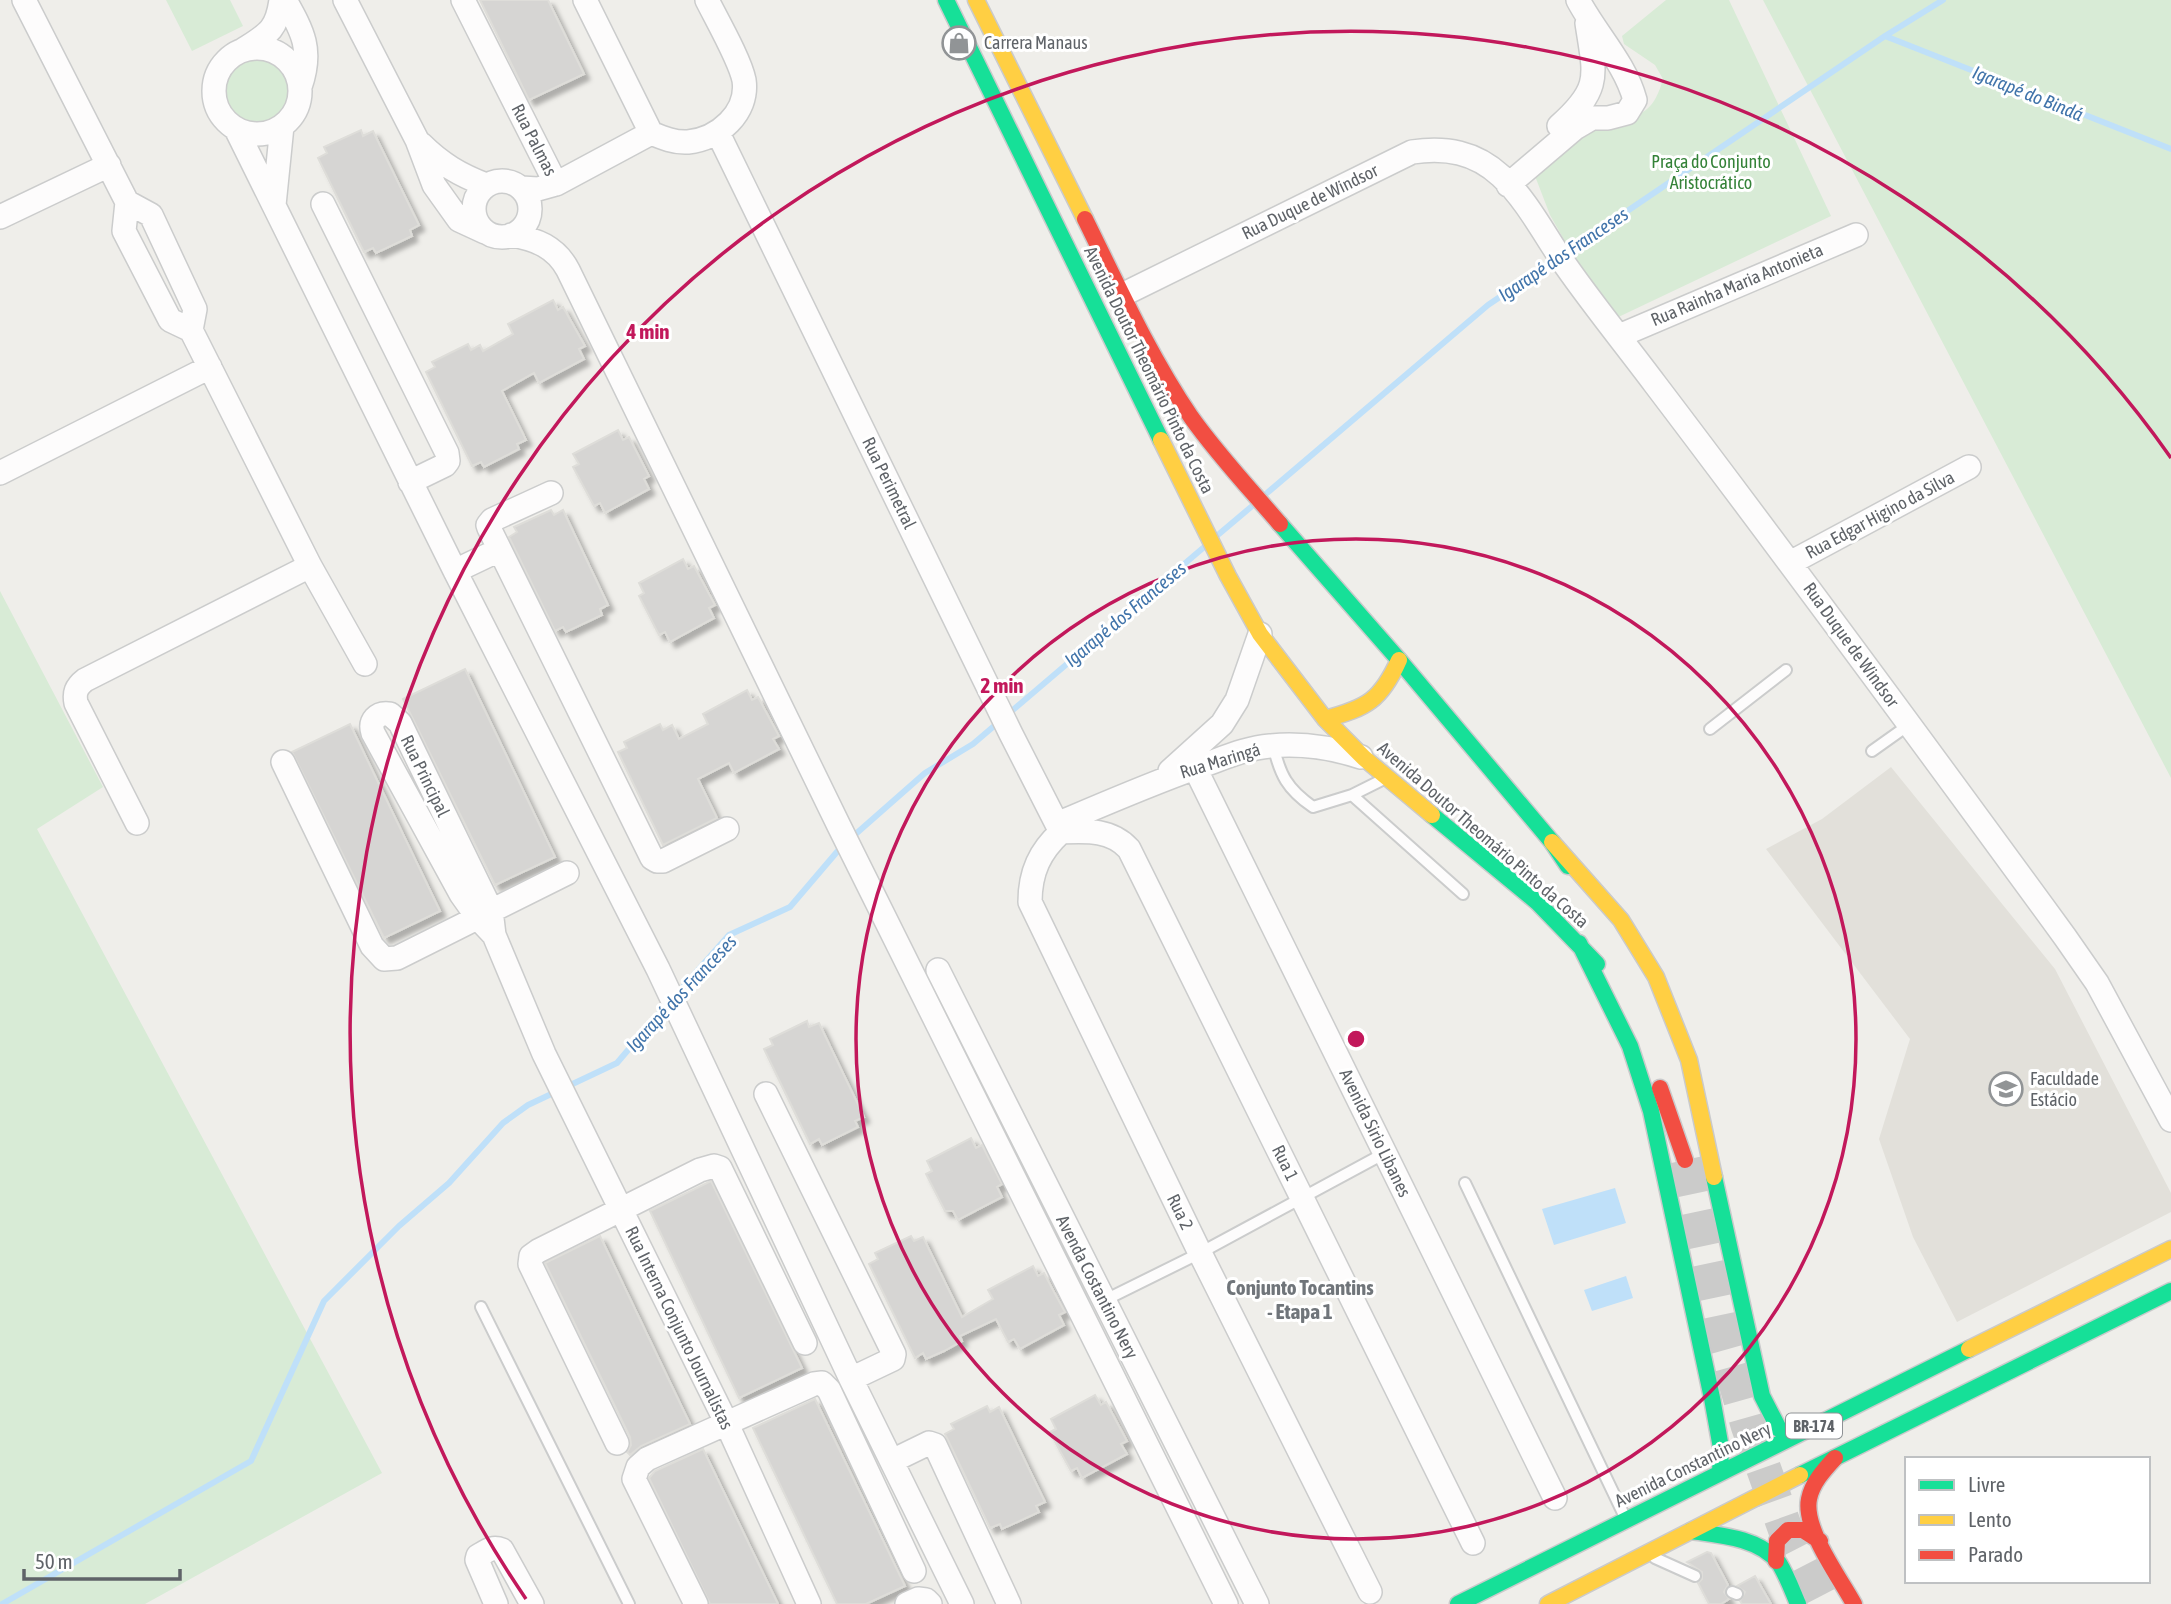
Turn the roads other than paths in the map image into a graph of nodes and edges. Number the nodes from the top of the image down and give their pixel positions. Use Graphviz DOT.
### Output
graph roads {
  1 [pos="24,0"];
  2 [pos="283,0"];
  3 [pos="345,0"];
  4 [pos="463,0"];
  5 [pos="585,0"];
  6 [pos="708,0"];
  7 [pos="946,0"];
  8 [pos="976,0"];
  9 [pos="1582,7"];
  10 [pos="243,50"];
  11 [pos="300,87"];
  12 [pos="282,126"];
  13 [pos="236,128"];
  14 [pos="651,133"];
  15 [pos="718,134"];
  16 [pos="417,140"];
  17 [pos="109,165"];
  18 [pos="1505,180"];
  19 [pos="556,184"];
  20 [pos="486,185"];
  21 [pos="521,188"];
  22 [pos="323,204"];
  23 [pos="274,205"];
  24 [pos="0,217"];
  25 [pos="485,232"];
  26 [pos="511,235"];
  27 [pos="1856,235"];
  28 [pos="1122,295"];
  29 [pos="1619,335"];
  30 [pos="210,367"];
  31 [pos="1969,467"];
  32 [pos="0,473"];
  33 [pos="410,482"];
  34 [pos="551,493"];
  35 [pos="499,550"];
  36 [pos="1790,563"];
  37 [pos="310,566"];
  38 [pos="455,571"];
  39 [pos="1260,634"];
  40 [pos="1399,660"];
  41 [pos="365,664"];
  42 [pos="1786,670"];
  43 [pos="1325,719"];
  44 [pos="1910,724"];
  45 [pos="1710,729"];
  46 [pos="1273,745"];
  47 [pos="1872,751"];
  48 [pos="1364,758"];
  49 [pos="283,762"];
  50 [pos="1195,768"];
  51 [pos="1387,777"];
  52 [pos="1159,780"];
  53 [pos="1352,795"];
  54 [pos="137,823"];
  55 [pos="1059,828"];
  56 [pos="727,830"];
  57 [pos="1552,842"];
  58 [pos="567,873"];
  59 [pos="1462,894"];
  60 [pos="485,914"];
  61 [pos="1579,943"];
  62 [pos="938,970"];
  63 [pos="1665,1046"];
  64 [pos="544,1054"];
  65 [pos="1674,1081"];
  66 [pos="766,1094"];
  67 [pos="2171,1120"];
  68 [pos="1385,1153"];
  69 [pos="1465,1183"];
  70 [pos="1302,1197"];
  71 [pos="621,1209"];
  72 [pos="2171,1248"];
  73 [pos="1200,1252"];
  74 [pos="2171,1292"];
  75 [pos="1103,1301"];
  76 [pos="481,1307"];
  77 [pos="805,1343"];
  78 [pos="851,1379"];
  79 [pos="726,1422"];
  80 [pos="1794,1436"];
  81 [pos="617,1443"];
  82 [pos="1835,1458"];
  83 [pos="892,1461"];
  84 [pos="1720,1472"];
  85 [pos="1555,1498"];
  86 [pos="1626,1519"];
  87 [pos="1691,1531"];
  88 [pos="1820,1541"];
  89 [pos="1474,1543"];
  90 [pos="1647,1554"];
  91 [pos="1776,1560"];
  92 [pos="914,1571"];
  93 [pos="1695,1576"];
  94 [pos="1370,1591"];
  95 [pos="496,1604"];
  96 [pos="532,1604"];
  97 [pos="629,1604"];
  98 [pos="696,1604"];
  99 [pos="809,1604"];
  100 [pos="907,1604"];
  101 [pos="930,1604"];
  102 [pos="962,1604"];
  103 [pos="1009,1604"];
  104 [pos="1226,1604"];
  105 [pos="1257,1604"];
  106 [pos="1458,1604"];
  107 [pos="1548,1604"];
  108 [pos="1798,1604"];
  109 [pos="1853,1604"];
  1 -- 17 [label="street"];
  2 -- 10 [label="street"];
  2 -- 11 [label="street"];
  3 -- 16 [label="street"];
  4 -- 19 [label="street, Rua Palmas"];
  5 -- 14 [label="street"];
  6 -- 15 [label="street"];
  7 -- 39 [label="main road, Avenida Doutor Theomário Pinto da Costa"];
  8 -- 28 [label="main road, Avenida Doutor Theomário Pinto da Costa"];
  9 -- 18 [label="street"];
  9 -- 18 [label="street"];
  10 -- 11 [label="street"];
  10 -- 13 [label="street"];
  11 -- 12 [label="street"];
  12 -- 13 [label="street"];
  12 -- 23 [label="street"];
  13 -- 23 [label="street"];
  14 -- 15 [label="street"];
  14 -- 19 [label="street, Rua Palmas"];
  15 -- 55 [label="street, Rua Perimetral"];
  16 -- 20 [label="street"];
  16 -- 25 [label="street"];
  17 -- 24 [label="street"];
  17 -- 30 [label="street"];
  18 -- 28 [label="street, Rua Duque de Windsor"];
  18 -- 29 [label="street, Rua Duque de Windsor"];
  19 -- 21 [label="street"];
  20 -- 21 [label="street"];
  20 -- 25 [label="street"];
  21 -- 26 [label="street"];
  22 -- 33 [label="street"];
  23 -- 33 [label="street"];
  25 -- 26 [label="street"];
  26 -- 104 [label="street"];
  27 -- 29 [label="street, Rua Rainha Maria Antonieta"];
  28 -- 40 [label="main road, Avenida Doutor Theomário Pinto da Costa"];
  29 -- 36 [label="street, Rua Duque de Windsor"];
  30 -- 32 [label="street"];
  30 -- 37 [label="street"];
  31 -- 36 [label="street, Rua Edgar Higino da Silva"];
  33 -- 38 [label="street"];
  34 -- 35 [label="street"];
  35 -- 38 [label="street"];
  35 -- 56 [label="street"];
  36 -- 44 [label="street, Rua Duque de Windsor"];
  37 -- 41 [label="street"];
  37 -- 54 [label="street"];
  38 -- 78 [label="street"];
  39 -- 43 [label="main road, Avenida Doutor Theomário Pinto da Costa"];
  39 -- 52 [label="street, Rua Maringá"];
  40 -- 43 [label="main road"];
  40 -- 57 [label="main road, Avenida Doutor Theomário Pinto da Costa"];
  42 -- 45 [label="lane"];
  43 -- 48 [label="main road, Avenida Doutor Theomário Pinto da Costa"];
  44 -- 47 [label="lane"];
  44 -- 67 [label="street, Rua Duque de Windsor"];
  46 -- 48 [label="street, Rua Maringá"];
  46 -- 50 [label="street, Rua Maringá"];
  46 -- 53 [label="lane"];
  48 -- 51 [label="main road, Avenida Doutor Theomário Pinto da Costa"];
  49 -- 60 [label="street"];
  50 -- 52 [label="street, Rua Maringá"];
  50 -- 68 [label="street, Avenida Sirio Libanes"];
  51 -- 53 [label="lane"];
  51 -- 61 [label="main road, Avenida Doutor Theomário Pinto da Costa"];
  52 -- 55 [label="street, Rua Maringá"];
  53 -- 59 [label="lane"];
  55 -- 70 [label="street, Rua 1"];
  55 -- 73 [label="street, Rua 2"];
  57 -- 63 [label="main road, Avenida Doutor Theomário Pinto da Costa"];
  57 -- 80 [label="main road"];
  58 -- 60 [label="street"];
  60 -- 60 [label="street, Rua Principal"];
  60 -- 64 [label="street, Rua Principal"];
  61 -- 65 [label="main road, Avenida Doutor Theomário Pinto da Costa"];
  61 -- 84 [label="main road"];
  62 -- 75 [label="street, Avenda Costantino Nery"];
  64 -- 71 [label="street, Rua Interna Conjunto Journalistas"];
  66 -- 78 [label="street"];
  68 -- 70 [label="lane"];
  68 -- 85 [label="street, Avenida Sirio Libanes"];
  69 -- 86 [label="lane"];
  70 -- 73 [label="lane"];
  70 -- 89 [label="street, Rua 1"];
  71 -- 77 [label="street"];
  71 -- 79 [label="street, Rua Interna Conjunto Journalistas"];
  71 -- 81 [label="street"];
  72 -- 80 [label="main road, Avenida Constantino Nery / BR-174"];
  73 -- 75 [label="lane"];
  73 -- 94 [label="street, Rua 2"];
  74 -- 82 [label="main road, BR-174"];
  75 -- 105 [label="street, Avenda Costantino Nery"];
  76 -- 97 [label="lane"];
  78 -- 83 [label="street"];
  79 -- 92 [label="street"];
  79 -- 98 [label="street"];
  79 -- 99 [label="street, Rua Interna Conjunto Journalistas"];
  80 -- 84 [label="main road, Avenida Constantino Nery / BR-174"];
  82 -- 87 [label="main road, BR-174"];
  82 -- 88 [label="main road"];
  83 -- 102 [label="street"];
  83 -- 103 [label="street"];
  84 -- 86 [label="main road, Avenida Constantino Nery / BR-174"];
  86 -- 106 [label="main road, Avenida Constantino Nery / BR-174"];
  87 -- 90 [label="main road, BR-174"];
  87 -- 91 [label="main road"];
  88 -- 91 [label="main road"];
  88 -- 109 [label="main road"];
  90 -- 93 [label="lane"];
  90 -- 107 [label="main road, BR-174"];
  91 -- 108 [label="main road"];
  95 -- 96 [label="street"];
  100 -- 101 [label="street"];
}
